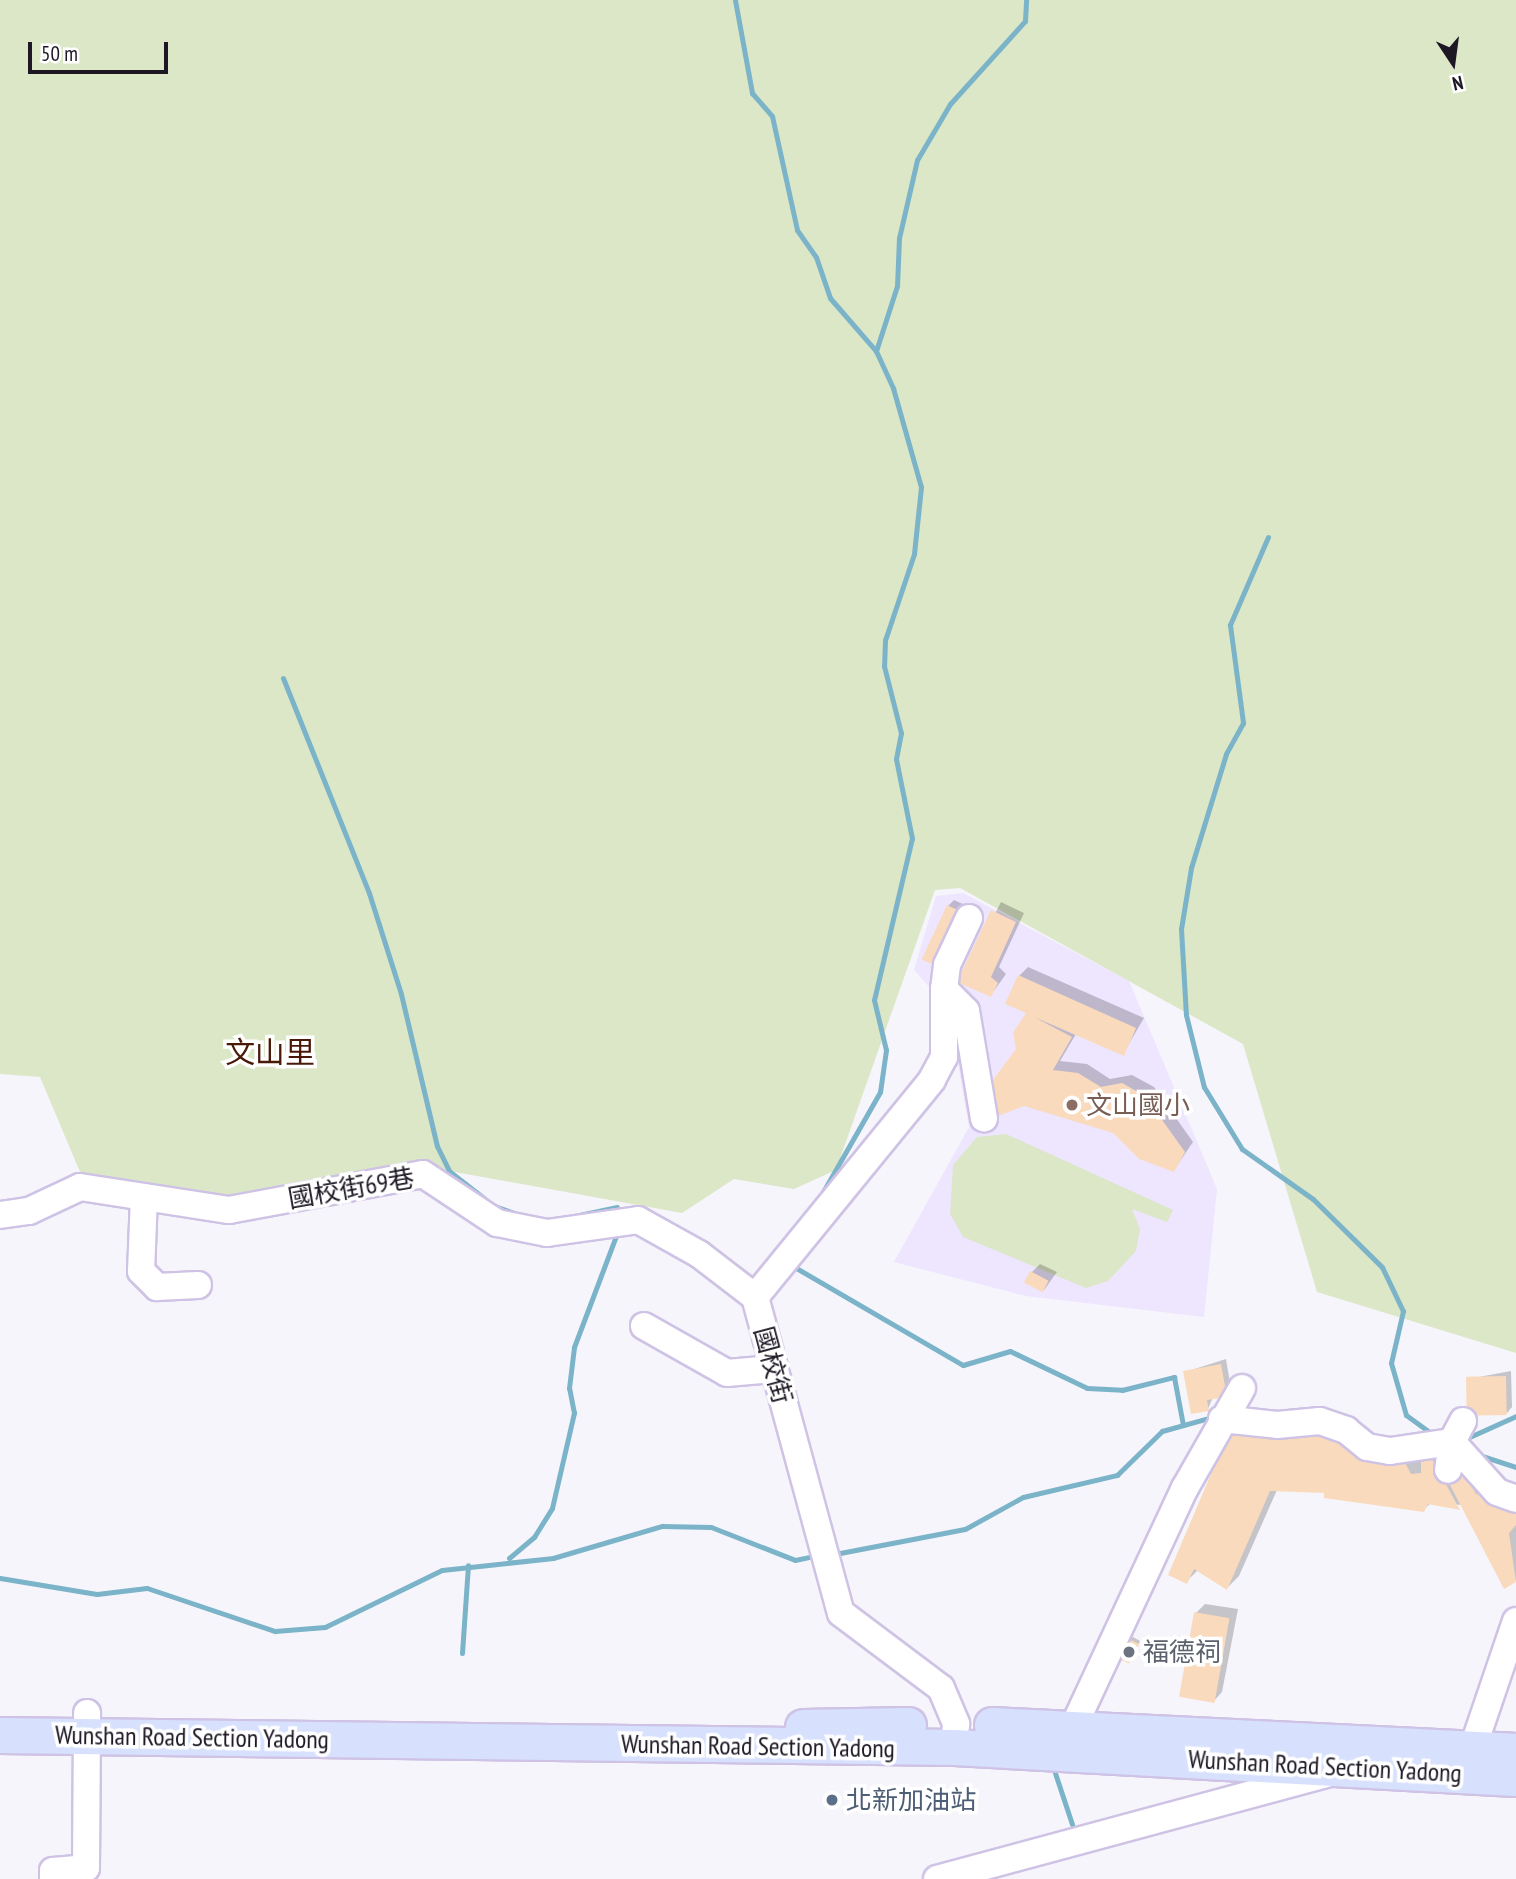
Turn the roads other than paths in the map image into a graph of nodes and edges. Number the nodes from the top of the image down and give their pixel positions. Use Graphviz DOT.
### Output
graph roads {
  1 [pos="969,918"];
  2 [pos="944,989"];
  3 [pos="984,1118"];
  4 [pos="144,1197"];
  5 [pos="0,1215"];
  6 [pos="198,1285"];
  7 [pos="755,1297"];
  8 [pos="644,1326"];
  9 [pos="773,1369"];
  10 [pos="1242,1388"];
  11 [pos="1222,1419"];
  12 [pos="1458,1431"];
  13 [pos="1448,1470"];
  14 [pos="1516,1499"];
  15 [pos="1516,1621"];
  16 [pos="0,1712"];
  17 [pos="87,1724"];
  18 [pos="0,1735"];
  19 [pos="955,1736"];
  20 [pos="1076,1740"];
  21 [pos="1516,1751"];
  22 [pos="1468,1760"];
  23 [pos="1355,1767"];
  24 [pos="1516,1778"];
  25 [pos="53,1879"];
  26 [pos="937,1879"];
  1 -- 2 [label="street, 國校街"];
  2 -- 3 [label="street"];
  2 -- 7 [label="street, 國校街"];
  4 -- 5 [label="street, 國校街69巷"];
  4 -- 6 [label="street"];
  4 -- 7 [label="street, 國校街69巷"];
  7 -- 9 [label="street, 國校街"];
  8 -- 9 [label="street"];
  9 -- 19 [label="street, 國校街"];
  10 -- 11 [label="street"];
  11 -- 12 [label="street"];
  11 -- 20 [label="street"];
  12 -- 13 [label="street"];
  12 -- 14 [label="street"];
  15 -- 22 [label="street"];
  16 -- 17 [label="main road, Wunshan Road Section Yadong"];
  17 -- 18 [label="main road, Wunshan Road Section Yadong"];
  17 -- 19 [label="main road, Wunshan Road Section Yadong"];
  17 -- 25 [label="street"];
  19 -- 20 [label="main road, Wunshan Road Section Yadong"];
  20 -- 22 [label="main road, Wunshan Road Section Yadong"];
  20 -- 23 [label="main road, Wunshan Road Section Yadong"];
  21 -- 22 [label="main road, Wunshan Road Section Yadong"];
  22 -- 23 [label="main road, Wunshan Road Section Yadong"];
  22 -- 24 [label="main road, Wunshan Road Section Yadong"];
  23 -- 26 [label="street"];
}
